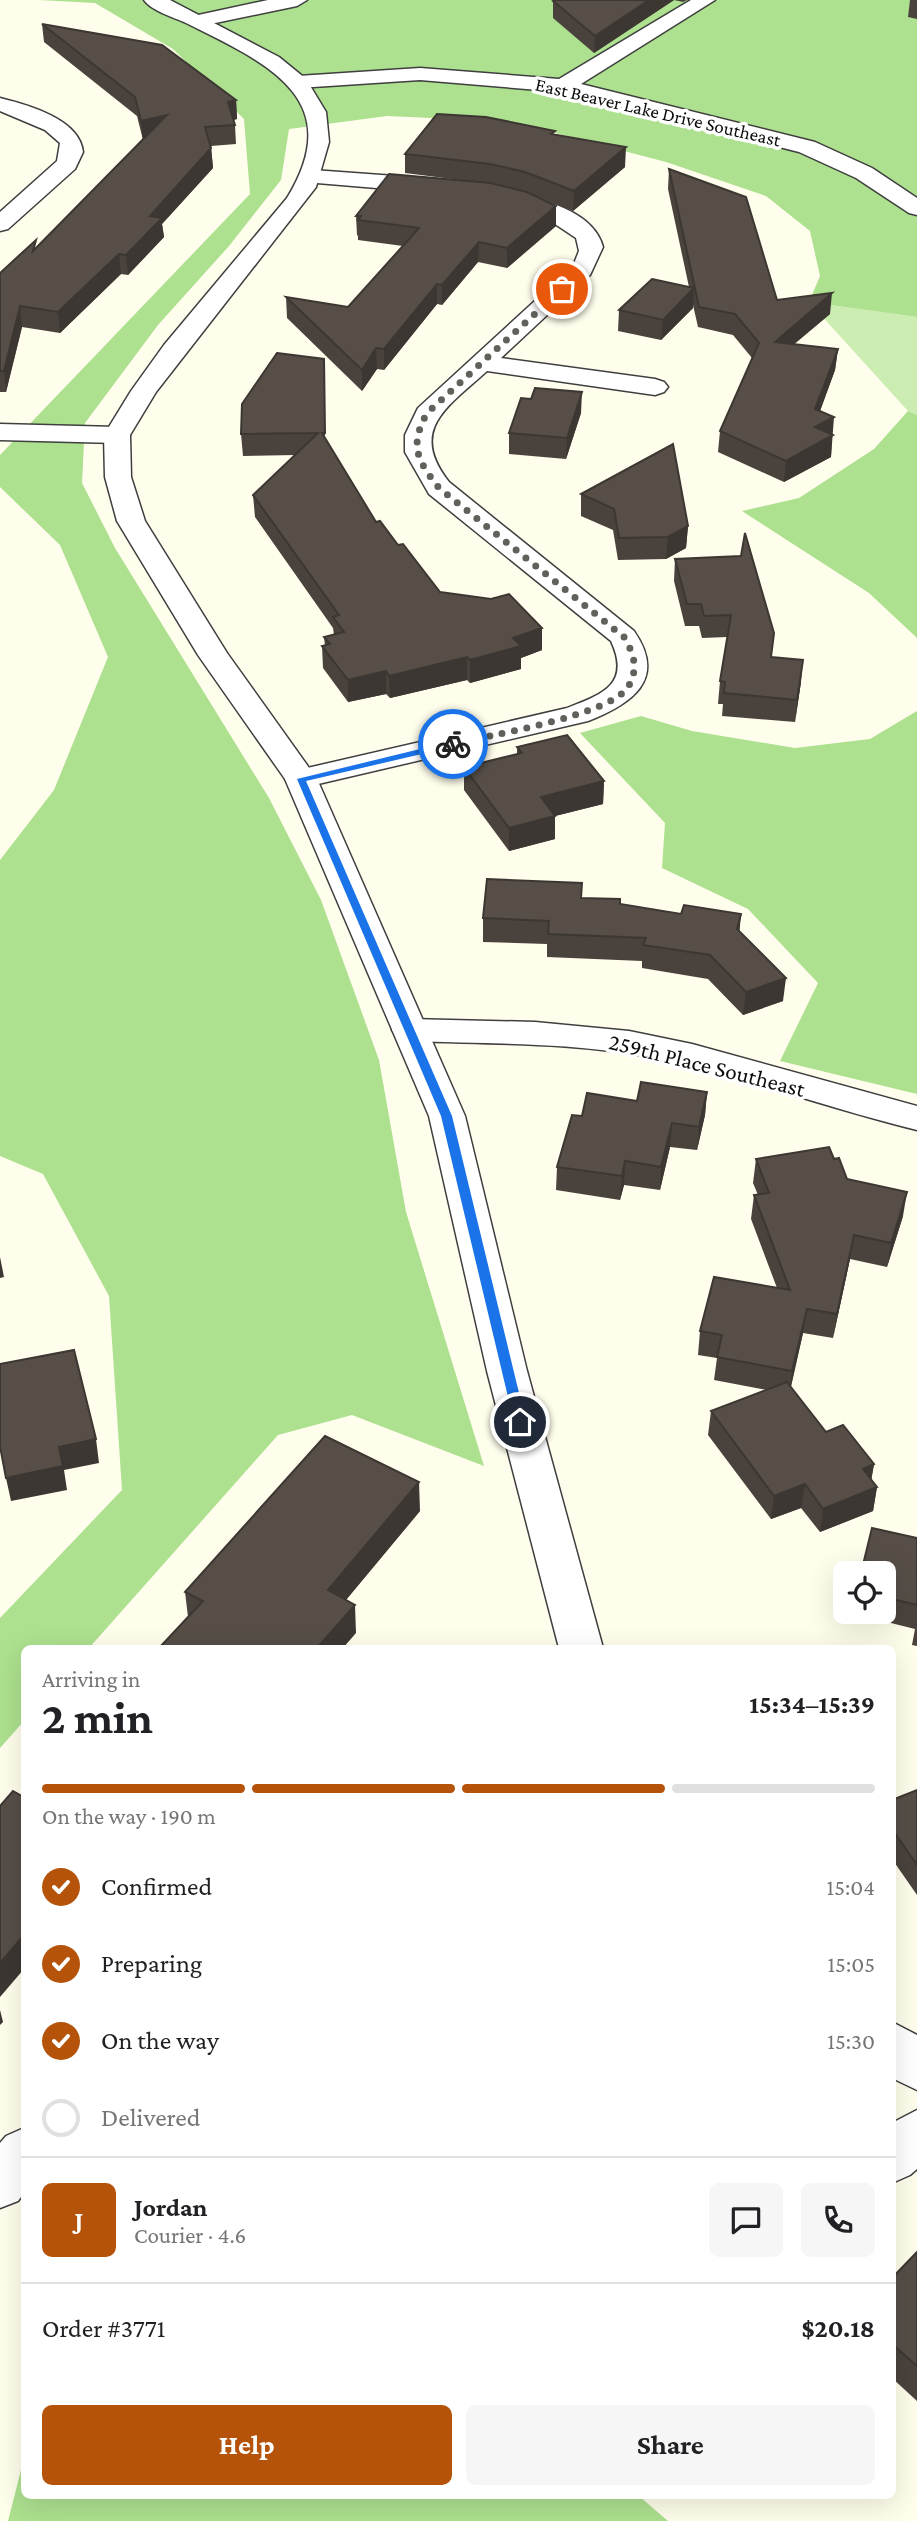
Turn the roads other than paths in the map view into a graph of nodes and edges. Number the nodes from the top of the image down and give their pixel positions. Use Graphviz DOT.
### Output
graph roads {
  1 [pos="154,0"];
  2 [pos="298,0"];
  3 [pos="705,0"];
  4 [pos="196,21"];
  5 [pos="298,82"];
  6 [pos="564,86"];
  7 [pos="0,104"];
  8 [pos="313,177"];
  9 [pos="917,208"];
  10 [pos="0,224"];
  11 [pos="482,363"];
  12 [pos="654,387"];
  13 [pos="0,432"];
  14 [pos="117,435"];
  15 [pos="301,779"];
  16 [pos="410,1030"];
  17 [pos="917,1118"];
  18 [pos="580,1645"];
  19 [pos="896,2049"];
  20 [pos="917,2067"];
  21 [pos="917,2134"];
  22 [pos="896,2154"];
  23 [pos="21,2157"];
  24 [pos="0,2182"];
  1 -- 4 [label="street"];
  2 -- 4 [label="street"];
  3 -- 6 [label="street"];
  4 -- 5 [label="street"];
  5 -- 6 [label="street, East Beaver Lake Drive Southeast"];
  5 -- 8 [label="street"];
  6 -- 9 [label="street, East Beaver Lake Drive Southeast"];
  7 -- 10 [label="street"];
  8 -- 11 [label="street"];
  8 -- 14 [label="street"];
  11 -- 12 [label="street"];
  11 -- 15 [label="street"];
  13 -- 14 [label="street"];
  14 -- 15 [label="street"];
  15 -- 16 [label="street"];
  16 -- 17 [label="street, 259th Place Southeast"];
  16 -- 18 [label="street"];
  19 -- 20 [label="street"];
  21 -- 22 [label="street"];
  23 -- 24 [label="street"];
}
